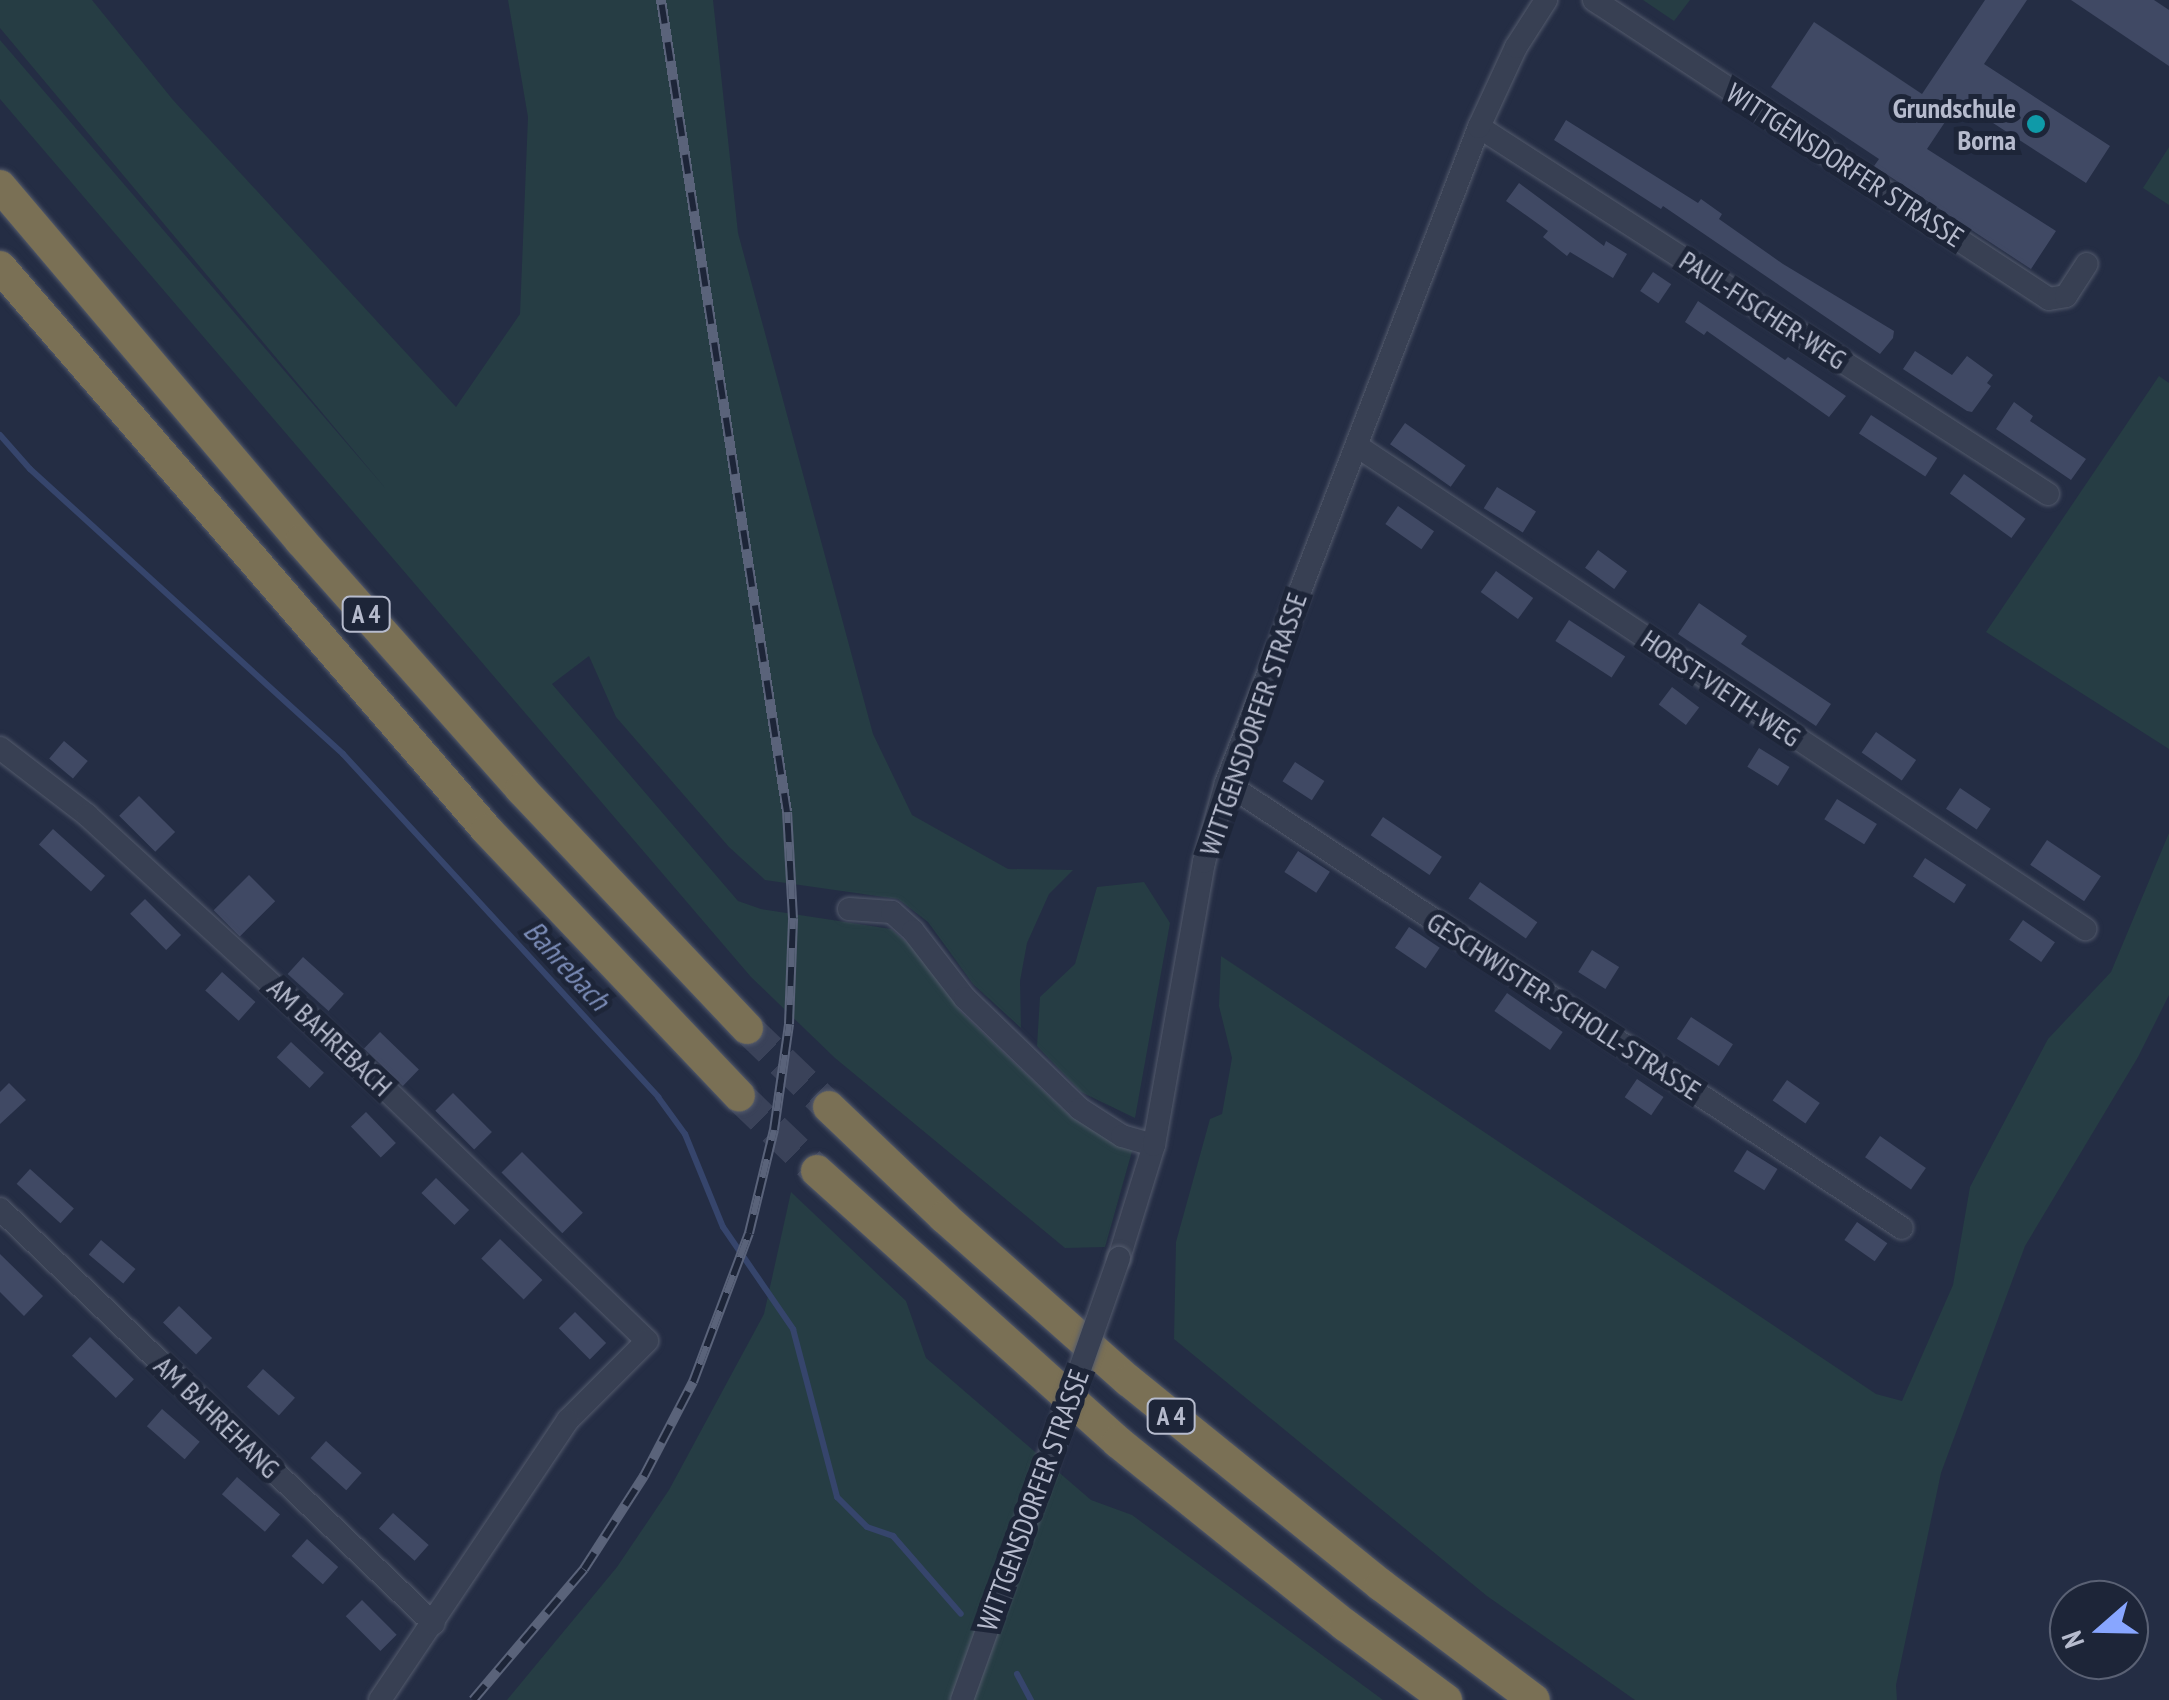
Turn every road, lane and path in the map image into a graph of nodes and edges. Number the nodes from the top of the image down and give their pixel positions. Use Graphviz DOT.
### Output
graph roads {
  1 [pos="1546,0"];
  2 [pos="1594,0"];
  3 [pos="1479,127"];
  4 [pos="0,186"];
  5 [pos="2088,264"];
  6 [pos="0,267"];
  7 [pos="1357,446"];
  8 [pos="2048,494"];
  9 [pos="0,748"];
  10 [pos="1226,783"];
  11 [pos="849,909"];
  12 [pos="2085,929"];
  13 [pos="748,1028"];
  14 [pos="738,1096"];
  15 [pos="829,1107"];
  16 [pos="1154,1145"];
  17 [pos="817,1172"];
  18 [pos="0,1209"];
  19 [pos="1902,1228"];
  20 [pos="434,1624"];
  21 [pos="380,1700"];
  22 [pos="962,1700"];
  23 [pos="1446,1700"];
  24 [pos="1534,1700"];
  1 -- 3 [label="street, WITTGENSDORFER STRASSE"];
  2 -- 5 [label="street, WITTGENSDORFER STRASSE"];
  3 -- 7 [label="street, WITTGENSDORFER STRASSE"];
  3 -- 8 [label="street, PAUL-FISCHER-WEG"];
  4 -- 13 [label="highway, A 4"];
  6 -- 14 [label="highway, A 4"];
  7 -- 10 [label="street, WITTGENSDORFER STRASSE"];
  7 -- 12 [label="street, HORST-VIETH-WEG"];
  9 -- 20 [label="street, AM BAHREBACH"];
  10 -- 16 [label="street, WITTGENSDORFER STRASSE"];
  10 -- 19 [label="street, GESCHWISTER-SCHOLL-STRASSE"];
  11 -- 16 [label="street"];
  15 -- 24 [label="highway, A 4"];
  16 -- 22 [label="street, WITTGENSDORFER STRASSE, bridge"];
  17 -- 23 [label="highway, A 4"];
  18 -- 20 [label="street, AM BAHREHANG"];
  20 -- 21 [label="street"];
}
